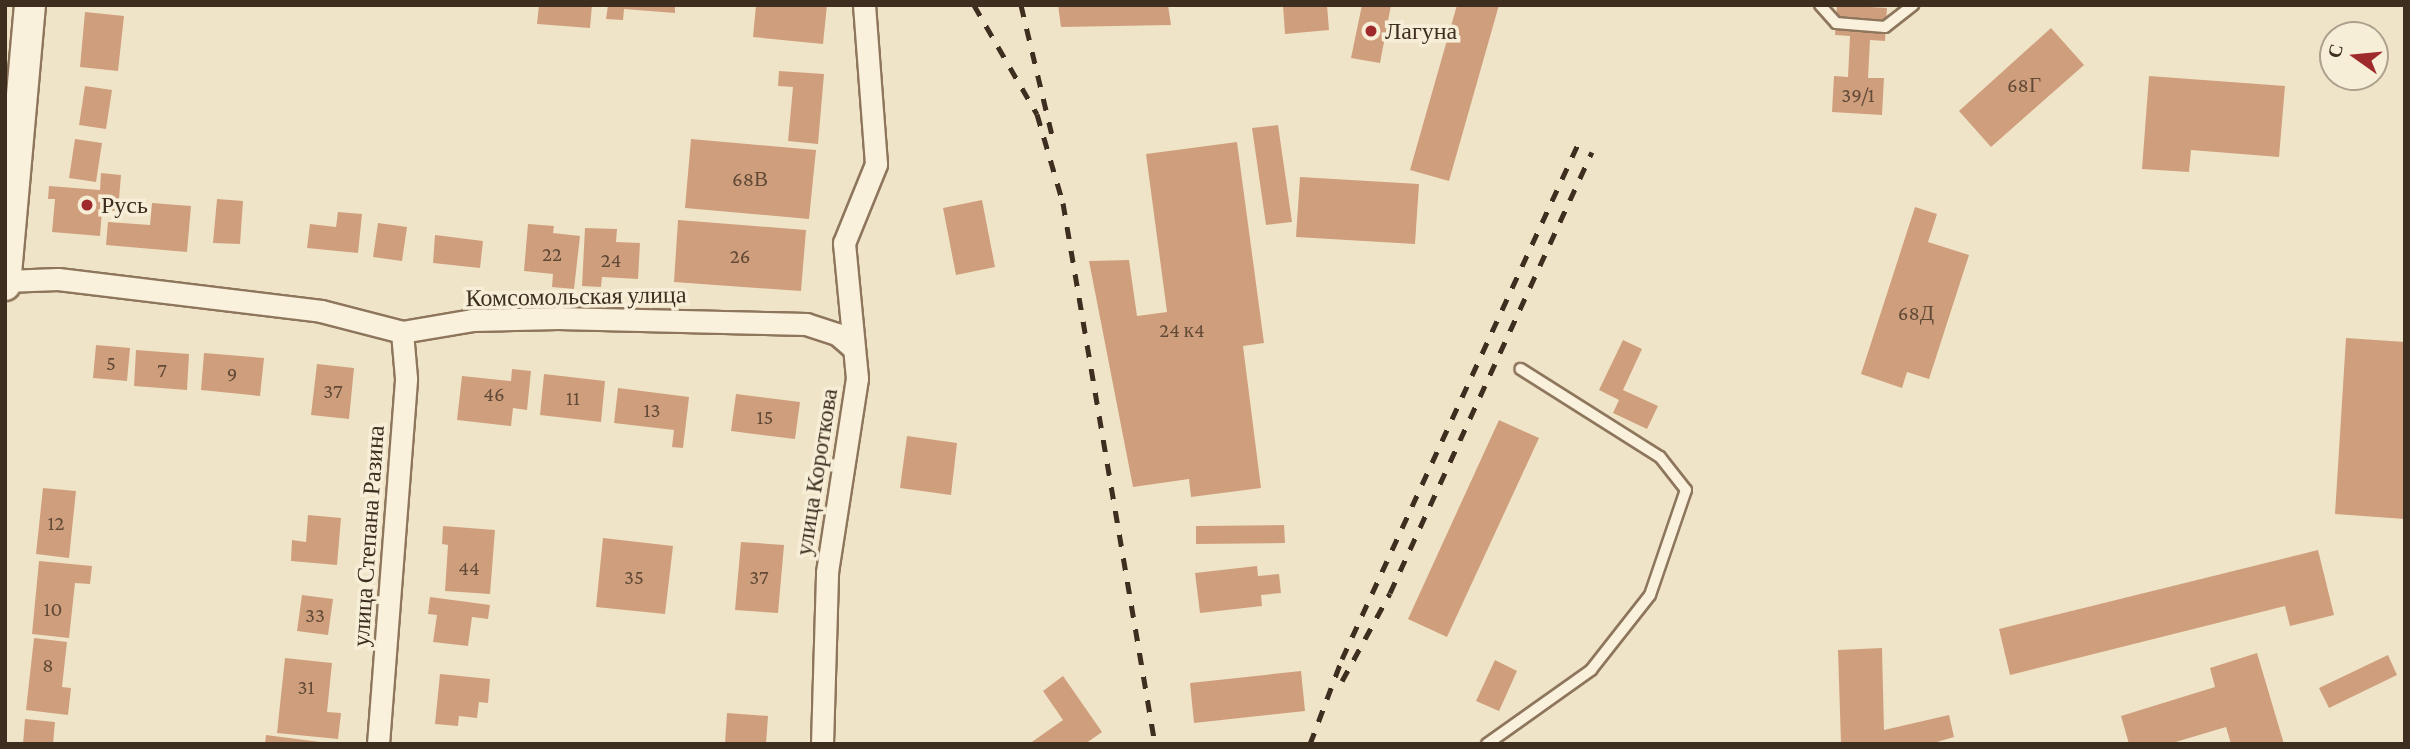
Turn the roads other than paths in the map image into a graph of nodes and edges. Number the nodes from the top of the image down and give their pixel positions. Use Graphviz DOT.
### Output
graph roads {
  1 [pos="30,5"];
  2 [pos="864,5"];
  3 [pos="1820,5"];
  4 [pos="1913,5"];
  5 [pos="5,282"];
  6 [pos="402,332"];
  7 [pos="852,347"];
  8 [pos="1521,369"];
  9 [pos="379,744"];
  10 [pos="822,744"];
  11 [pos="1487,744"];
  1 -- 5 [label="street"];
  2 -- 7 [label="street, улица Короткова"];
  3 -- 4 [label="lane"];
  5 -- 6 [label="street, Комсомольская улица"];
  6 -- 7 [label="street, Комсомольская улица"];
  6 -- 9 [label="street, улица Степана Разина"];
  7 -- 10 [label="street, улица Короткова"];
  8 -- 11 [label="lane"];
}
